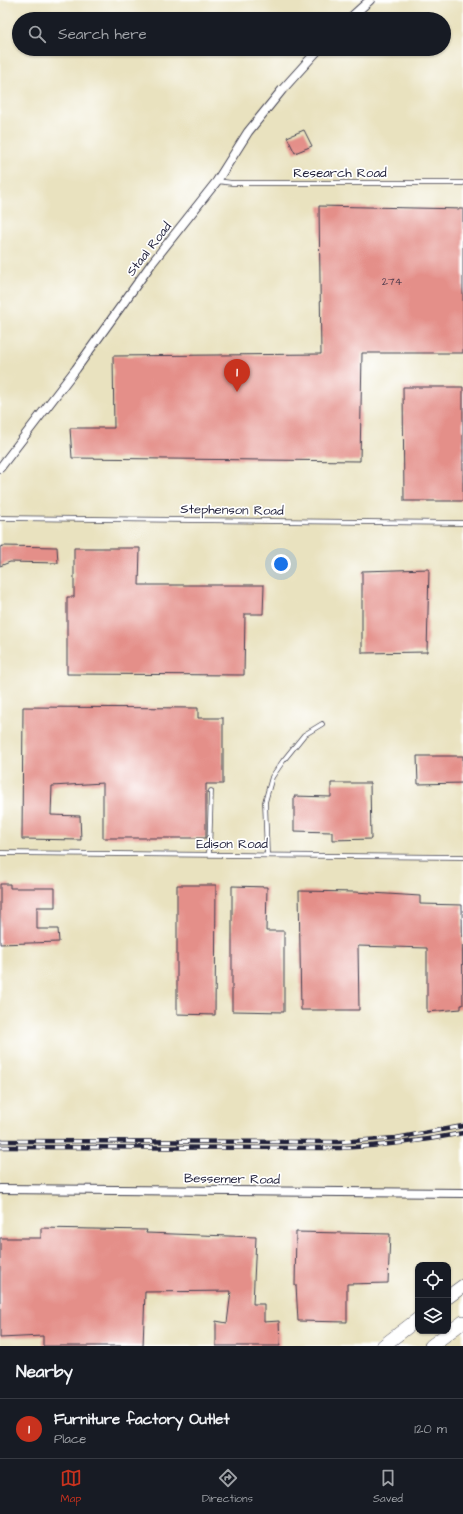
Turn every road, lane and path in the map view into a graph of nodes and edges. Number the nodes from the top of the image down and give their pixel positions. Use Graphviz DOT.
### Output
graph roads {
  1 [pos="370,0"];
  2 [pos="357,12"];
  3 [pos="314,56"];
  4 [pos="217,182"];
  5 [pos="463,183"];
  6 [pos="0,468"];
  7 [pos="0,518"];
  8 [pos="463,523"];
  9 [pos="322,724"];
  10 [pos="211,791"];
  11 [pos="0,853"];
  12 [pos="209,854"];
  13 [pos="267,854"];
  14 [pos="463,857"];
  15 [pos="0,1189"];
  16 [pos="463,1193"];
  17 [pos="463,1286"];
  18 [pos="451,1295"];
  19 [pos="415,1321"];
  20 [pos="463,1322"];
  21 [pos="383,1346"];
  22 [pos="431,1346"];
  1 -- 2 [label="street"];
  3 -- 4 [label="street, Staal Road"];
  4 -- 5 [label="lane, Research Road"];
  4 -- 6 [label="street, Staal Road"];
  7 -- 8 [label="lane, Stephenson Road"];
  9 -- 13 [label="lane"];
  10 -- 12 [label="lane"];
  11 -- 12 [label="lane, Edison Road"];
  12 -- 13 [label="lane, Edison Road"];
  13 -- 14 [label="lane, Edison Road"];
  15 -- 16 [label="street, Bessemer Road"];
  17 -- 18 [label="main road"];
  19 -- 21 [label="main road"];
  20 -- 22 [label="main road"];
}
